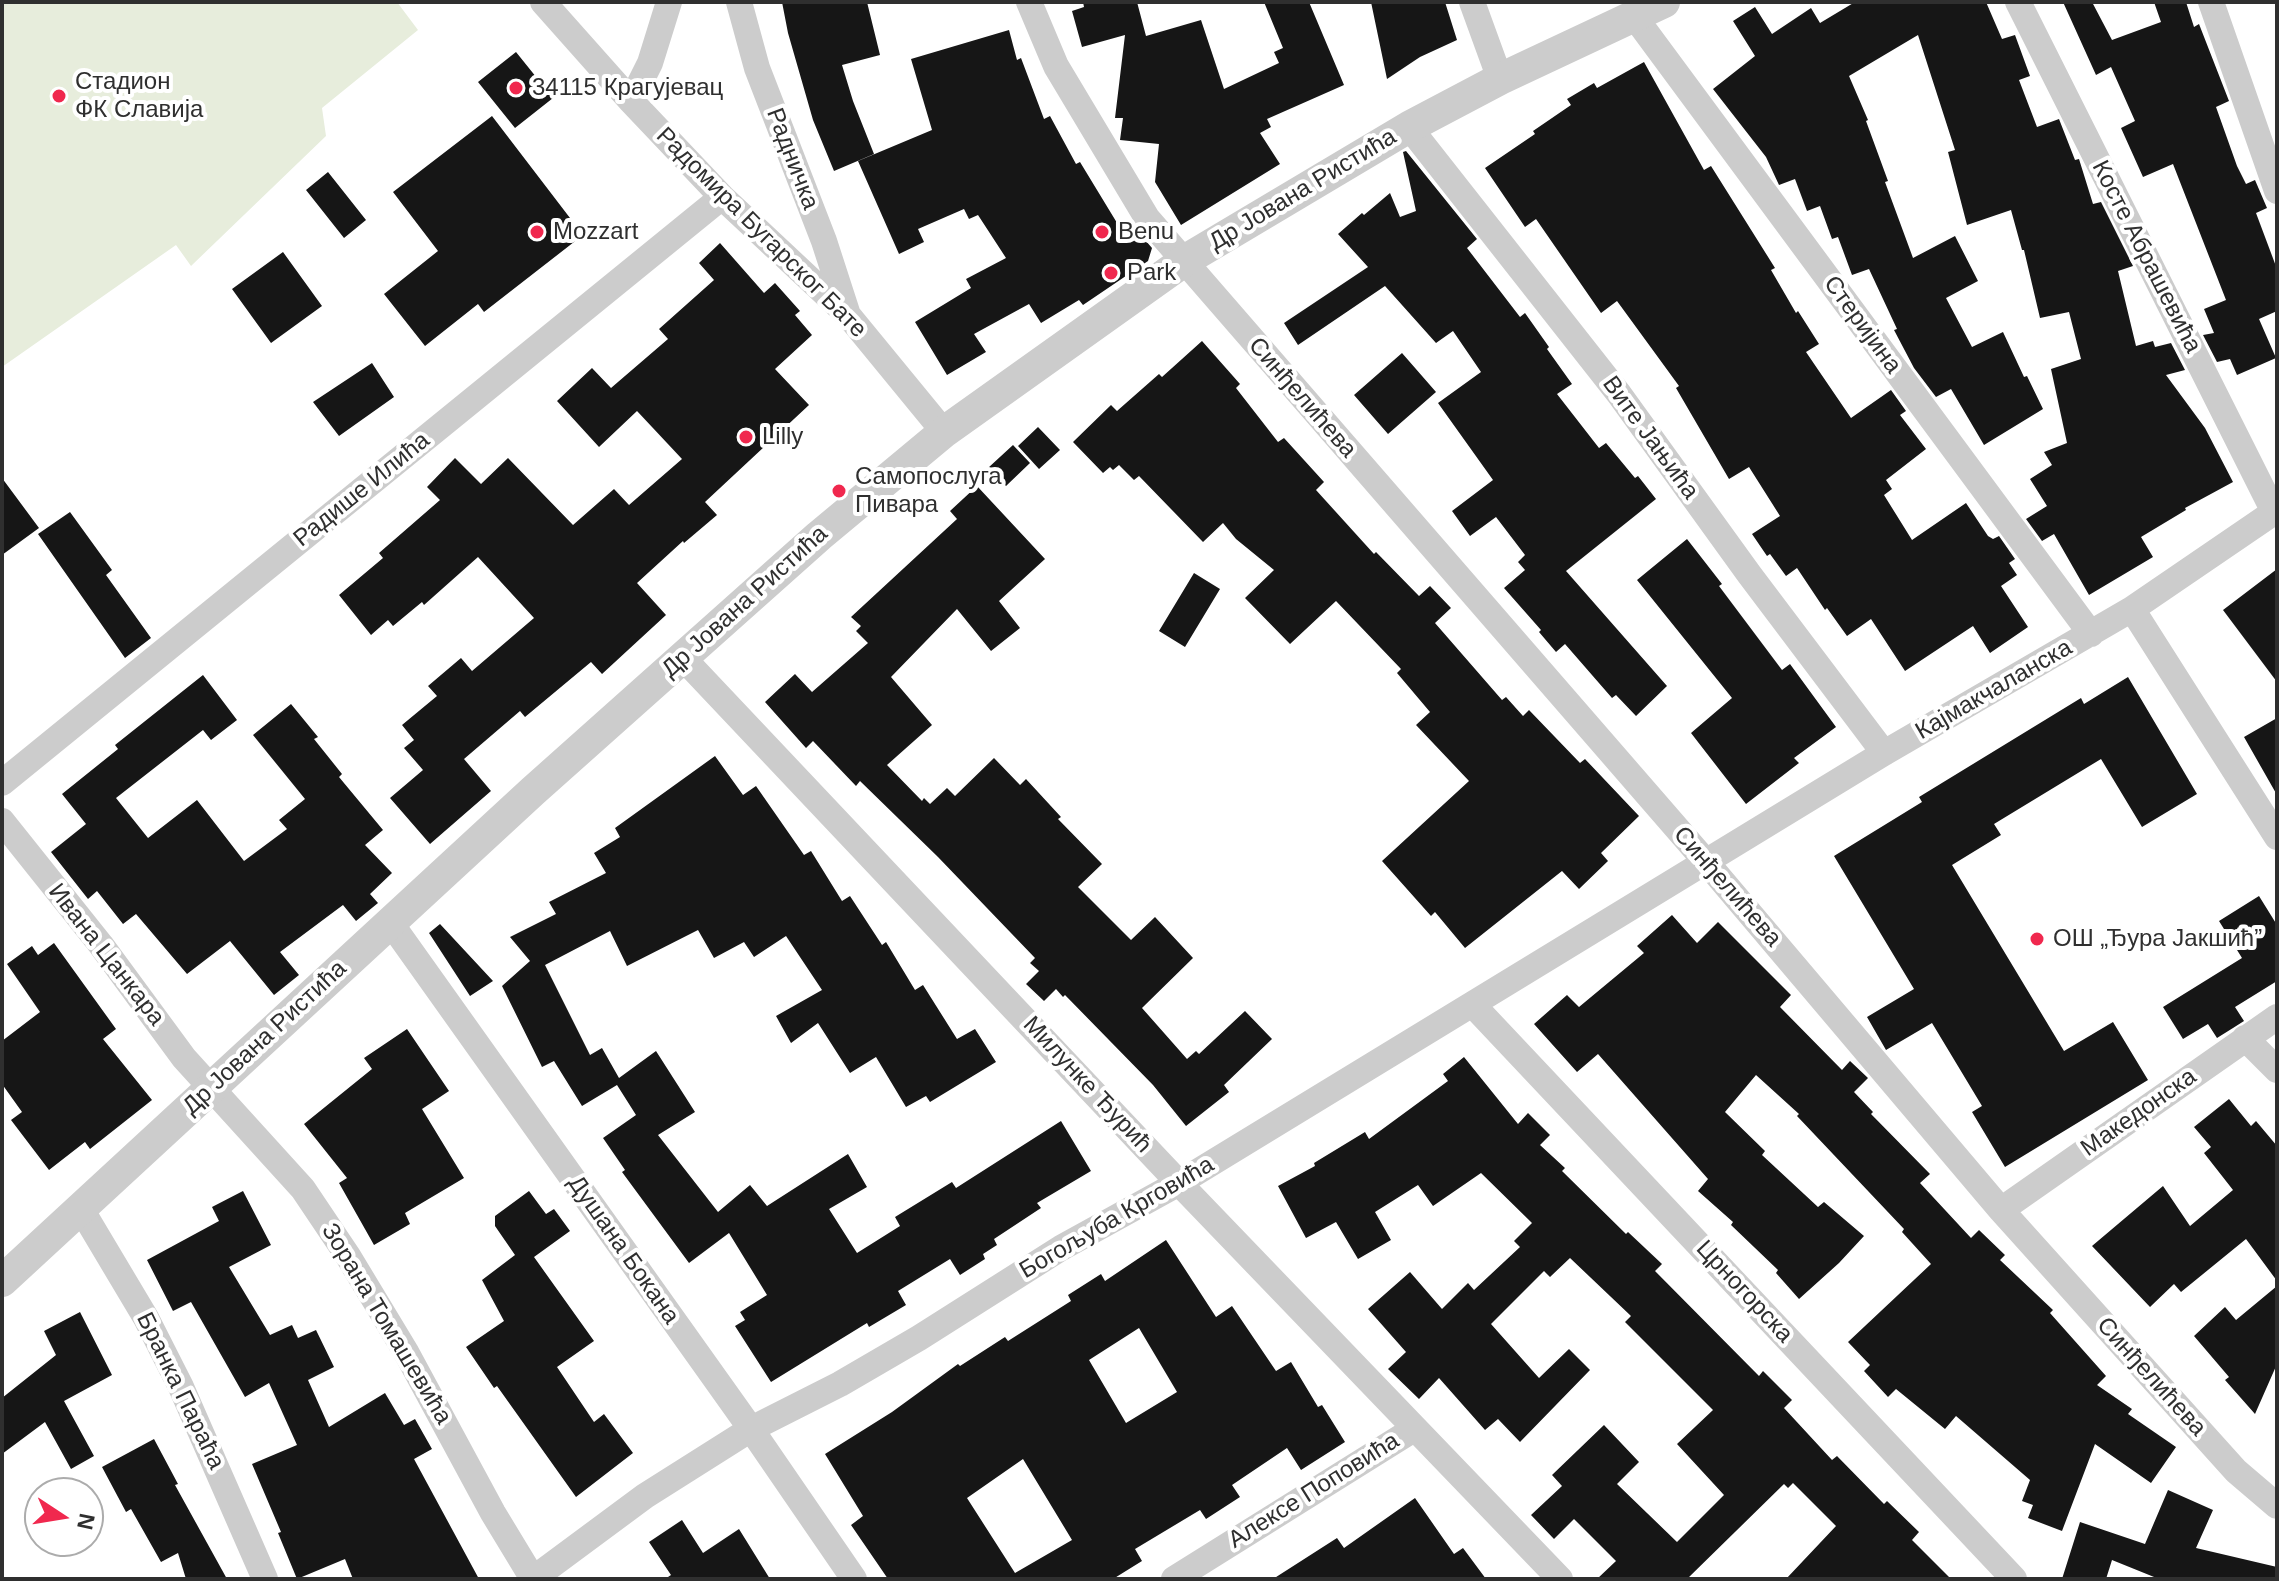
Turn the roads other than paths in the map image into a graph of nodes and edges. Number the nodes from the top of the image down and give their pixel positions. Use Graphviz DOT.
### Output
graph roads {
  1 [pos="543,2"];
  2 [pos="669,2"];
  3 [pos="739,2"];
  4 [pos="1029,2"];
  5 [pos="1472,2"];
  6 [pos="1664,2"];
  7 [pos="2018,2"];
  8 [pos="2211,2"];
  9 [pos="1634,16"];
  10 [pos="1500,79"];
  11 [pos="631,101"];
  12 [pos="1409,127"];
  13 [pos="2277,191"];
  14 [pos="722,197"];
  15 [pos="1184,261"];
  16 [pos="848,315"];
  17 [pos="944,432"];
  18 [pos="2276,511"];
  19 [pos="2132,609"];
  20 [pos="2091,634"];
  21 [pos="683,658"];
  22 [pos="1884,753"];
  23 [pos="2,783"];
  24 [pos="2,821"];
  25 [pos="2277,837"];
  26 [pos="1707,863"];
  27 [pos="390,922"];
  28 [pos="1473,1005"];
  29 [pos="2277,1017"];
  30 [pos="2245,1038"];
  31 [pos="2277,1070"];
  32 [pos="211,1089"];
  33 [pos="1179,1183"];
  34 [pos="81,1209"];
  35 [pos="2001,1210"];
  36 [pos="2,1281"];
  37 [pos="751,1429"];
  38 [pos="1414,1429"];
  39 [pos="2277,1506"];
  40 [pos="265,1579"];
  41 [pos="533,1579"];
  42 [pos="854,1579"];
  43 [pos="1174,1579"];
  44 [pos="1560,1579"];
  45 [pos="2014,1579"];
  1 -- 11 [label="street, Радомира Бугарског Бате"];
  2 -- 11 [label="street"];
  3 -- 16 [label="street, Радничка"];
  4 -- 15 [label="street, Синђелићева"];
  5 -- 10 [label="street"];
  6 -- 9 [label="street, Др Јована Ристића"];
  7 -- 18 [label="street, Косте Абрашевића"];
  8 -- 13 [label="street"];
  9 -- 10 [label="street, Др Јована Ристића"];
  9 -- 20 [label="street, Стеријина"];
  10 -- 12 [label="street, Др Јована Ристића"];
  11 -- 14 [label="street, Радомира Бугарског Бате"];
  12 -- 15 [label="street, Др Јована Ристића"];
  12 -- 22 [label="street, Вите Јањића"];
  14 -- 16 [label="street, Радомира Бугарског Бате"];
  14 -- 23 [label="street, Радише Илића"];
  15 -- 17 [label="street, Др Јована Ристића"];
  15 -- 26 [label="street, Синђелићева"];
  16 -- 17 [label="street, Радомира Бугарског Бате"];
  17 -- 21 [label="street, Др Јована Ристића"];
  18 -- 19 [label="street, Кајмакчаланска"];
  19 -- 20 [label="street, Кајмакчаланска"];
  19 -- 25 [label="street"];
  20 -- 22 [label="street, Кајмакчаланска"];
  21 -- 27 [label="street, Др Јована Ристића"];
  21 -- 33 [label="street, Милунке Ђурић"];
  22 -- 26 [label="street, Кајмакчаланска"];
  24 -- 32 [label="street, Ивана Цанкара"];
  26 -- 28 [label="street, Богољуба Крговића"];
  26 -- 35 [label="street, Синђелићева"];
  27 -- 32 [label="street, Др Јована Ристића"];
  27 -- 37 [label="street, Душана Бокана"];
  28 -- 33 [label="street, Богољуба Крговића"];
  28 -- 45 [label="street, Црногорска"];
  29 -- 30 [label="street, Македонска"];
  30 -- 31 [label="street"];
  30 -- 35 [label="street, Македонска"];
  32 -- 34 [label="street, Др Јована Ристића"];
  32 -- 41 [label="street, Зорана Томашевића"];
  33 -- 37 [label="street, Богољуба Крговића"];
  33 -- 38 [label="street, Милунке Ђурић"];
  34 -- 36 [label="street, Др Јована Ристића"];
  34 -- 40 [label="street, Бранка Параћа"];
  35 -- 39 [label="street, Синђелићева"];
  37 -- 41 [label="street, Богољуба Крговића"];
  37 -- 42 [label="street, Душана Бокана"];
  38 -- 43 [label="street, Алексе Поповића"];
  38 -- 44 [label="street, Милунке Ђурић"];
}
